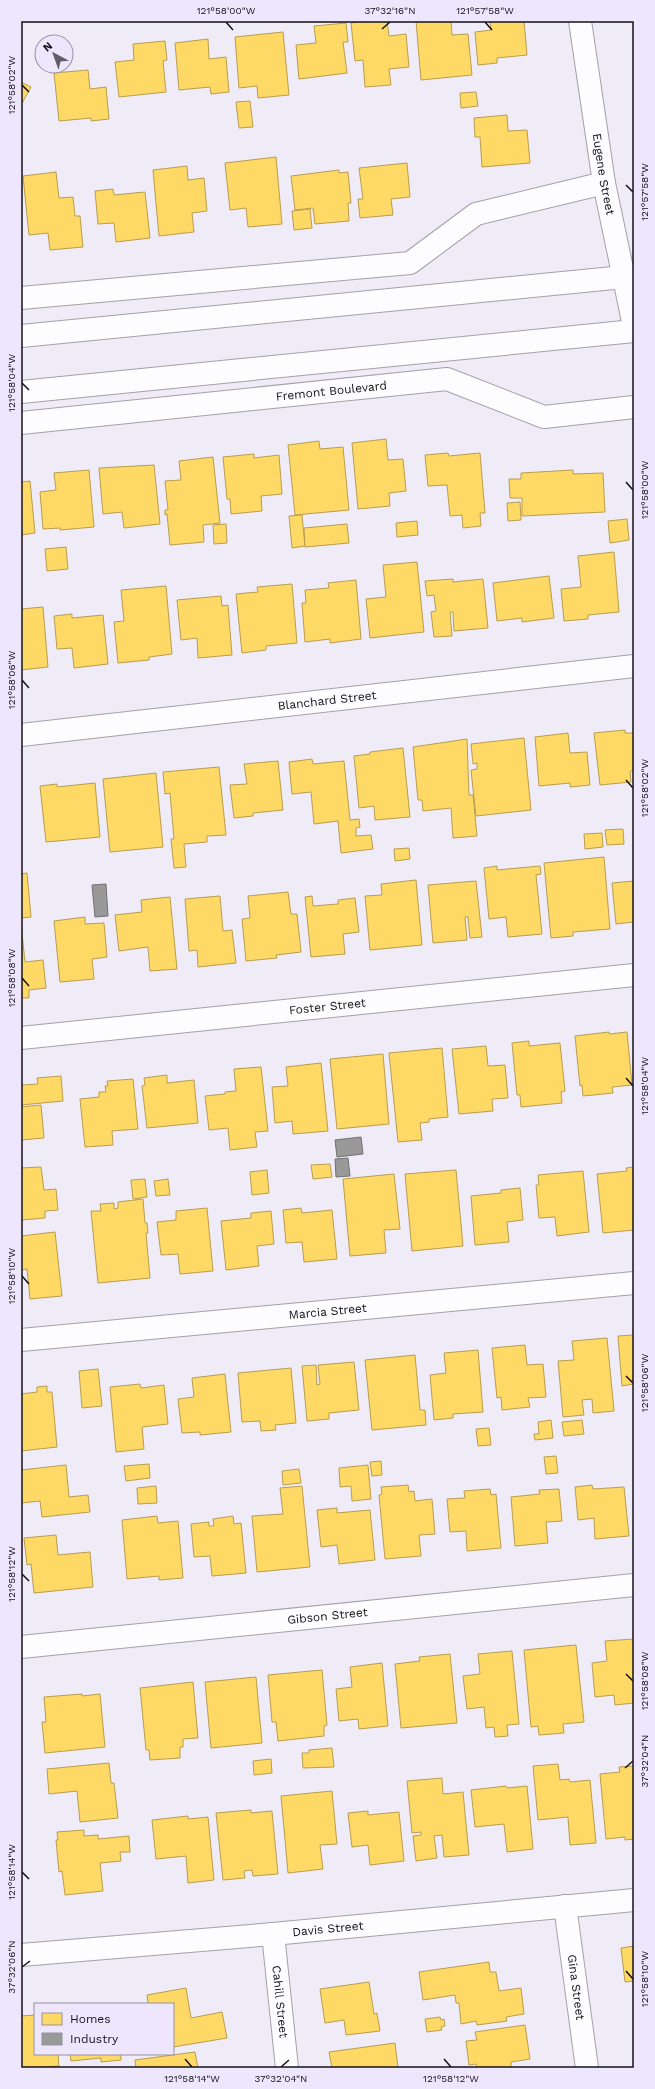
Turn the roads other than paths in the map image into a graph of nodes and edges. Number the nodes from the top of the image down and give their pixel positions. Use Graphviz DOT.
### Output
graph roads {
  1 [pos="580,21"];
  2 [pos="604,183"];
  3 [pos="630,276"];
  4 [pos="21,298"];
  5 [pos="634,326"];
  6 [pos="634,331"];
  7 [pos="21,336"];
  8 [pos="21,392"];
  9 [pos="634,407"];
  10 [pos="21,424"];
  11 [pos="634,666"];
  12 [pos="21,735"];
  13 [pos="634,975"];
  14 [pos="21,1038"];
  15 [pos="634,1283"];
  16 [pos="21,1340"];
  17 [pos="634,1585"];
  18 [pos="21,1647"];
  19 [pos="634,1900"];
  20 [pos="564,1906"];
  21 [pos="273,1934"];
  22 [pos="21,1955"];
  23 [pos="287,2068"];
  24 [pos="588,2068"];
  1 -- 2 [label="street, Eugene Street"];
  2 -- 3 [label="street, Eugene Street"];
  2 -- 4 [label="street"];
  3 -- 5 [label="street, Eugene Street"];
  3 -- 7 [label="street"];
  6 -- 8 [label="street"];
  9 -- 10 [label="street, Fremont Boulevard"];
  11 -- 12 [label="street, Blanchard Street"];
  13 -- 14 [label="street, Foster Street"];
  15 -- 16 [label="street, Marcia Street"];
  17 -- 18 [label="street, Gibson Street"];
  19 -- 20 [label="street, Davis Street"];
  20 -- 21 [label="street, Davis Street"];
  20 -- 24 [label="street, Gina Street"];
  21 -- 22 [label="street, Davis Street"];
  21 -- 23 [label="street, Cahill Street"];
}
